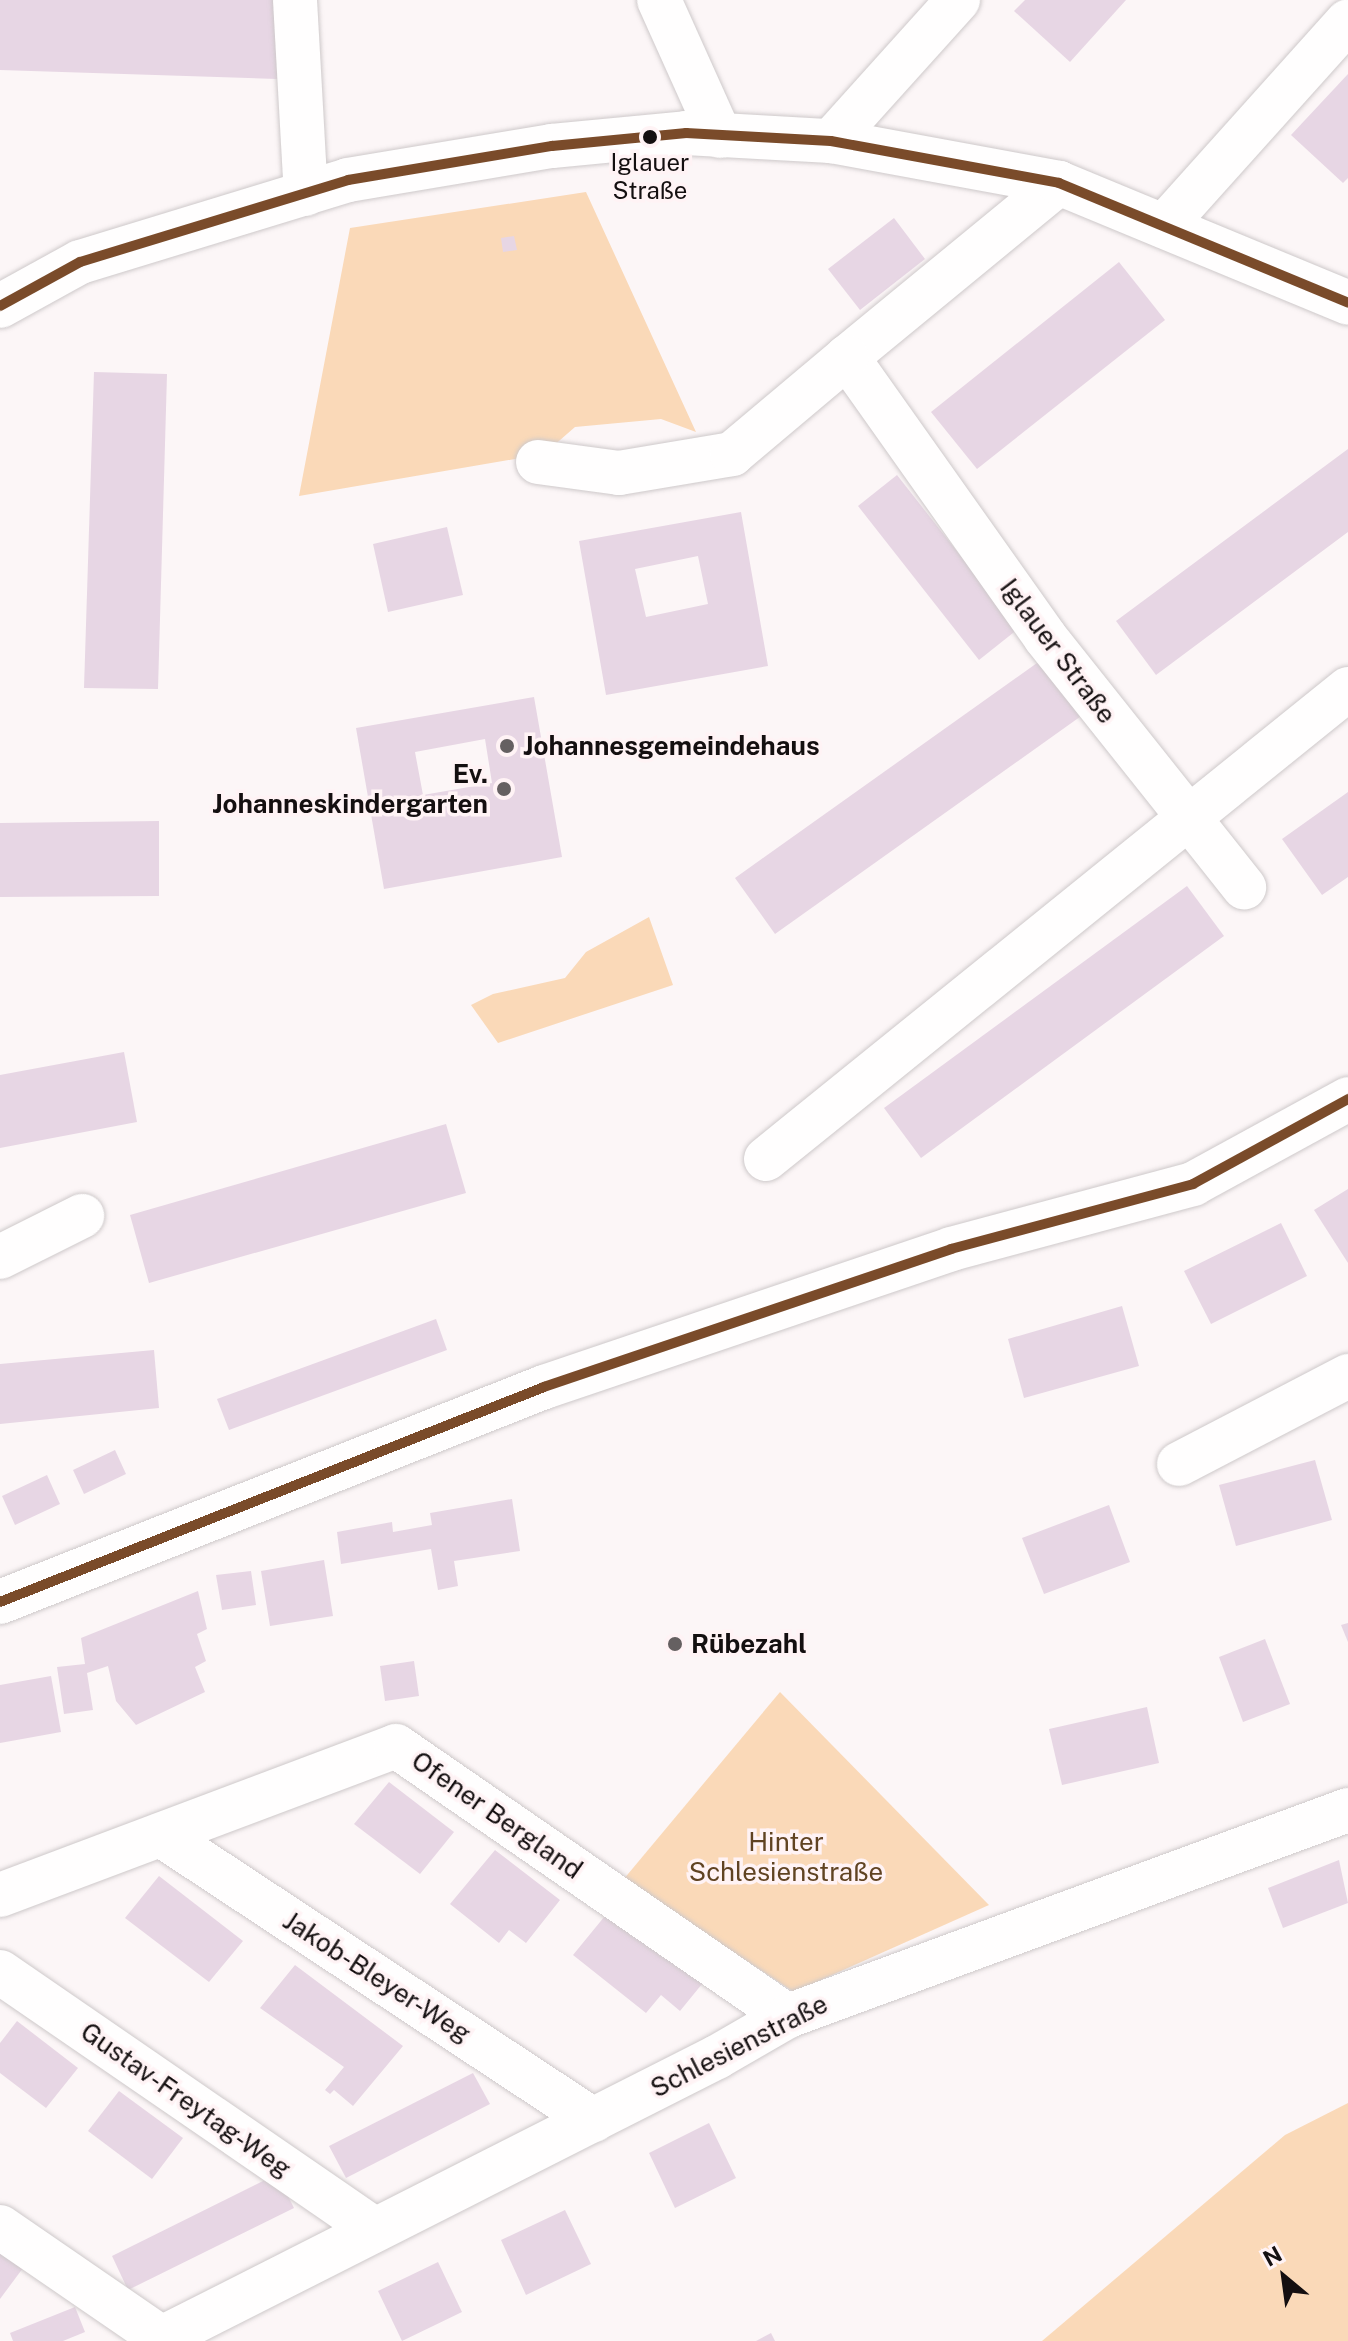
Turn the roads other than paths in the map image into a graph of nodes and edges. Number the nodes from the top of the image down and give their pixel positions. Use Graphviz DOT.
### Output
graph roads {
  1 [pos="295,0"];
  2 [pos="659,0"];
  3 [pos="958,0"];
  4 [pos="1348,21"];
  5 [pos="720,136"];
  6 [pos="831,141"];
  7 [pos="1059,183"];
  8 [pos="306,194"];
  9 [pos="1164,226"];
  10 [pos="1348,303"];
  11 [pos="0,306"];
  12 [pos="847,357"];
  13 [pos="538,462"];
  14 [pos="1348,689"];
  15 [pos="1186,819"];
  16 [pos="1244,887"];
  17 [pos="1348,1099"];
  18 [pos="766,1159"];
  19 [pos="82,1216"];
  20 [pos="0,1257"];
  21 [pos="1348,1376"];
  22 [pos="1179,1464"];
  23 [pos="0,1602"];
  24 [pos="1348,1810"];
  25 [pos="161,1835"];
  26 [pos="0,1895"];
  27 [pos="0,1972"];
  28 [pos="788,2016"];
  29 [pos="593,2120"];
  30 [pos="0,2227"];
  31 [pos="372,2228"];
  32 [pos="159,2340"];
  1 -- 8 [label="street"];
  2 -- 5 [label="street"];
  3 -- 6 [label="street"];
  4 -- 9 [label="street"];
  5 -- 6 [label="street"];
  5 -- 8 [label="street"];
  6 -- 7 [label="street"];
  7 -- 9 [label="street"];
  7 -- 12 [label="street"];
  8 -- 11 [label="street"];
  9 -- 10 [label="street"];
  12 -- 13 [label="street"];
  12 -- 15 [label="street, Iglauer Straße"];
  14 -- 15 [label="street"];
  15 -- 16 [label="street, Iglauer Straße"];
  15 -- 18 [label="street"];
  17 -- 23 [label="street"];
  19 -- 20 [label="street"];
  21 -- 22 [label="street"];
  24 -- 28 [label="street, Schlesienstraße"];
  25 -- 26 [label="street, Ofener Bergland"];
  25 -- 28 [label="street, Ofener Bergland"];
  25 -- 29 [label="street, Jakob-Bleyer-Weg"];
  27 -- 31 [label="street, Gustav-Freytag-Weg"];
  28 -- 29 [label="street, Schlesienstraße"];
  29 -- 31 [label="street, Schlesienstraße"];
  30 -- 32 [label="street"];
  31 -- 32 [label="street, Schlesienstraße"];
}
